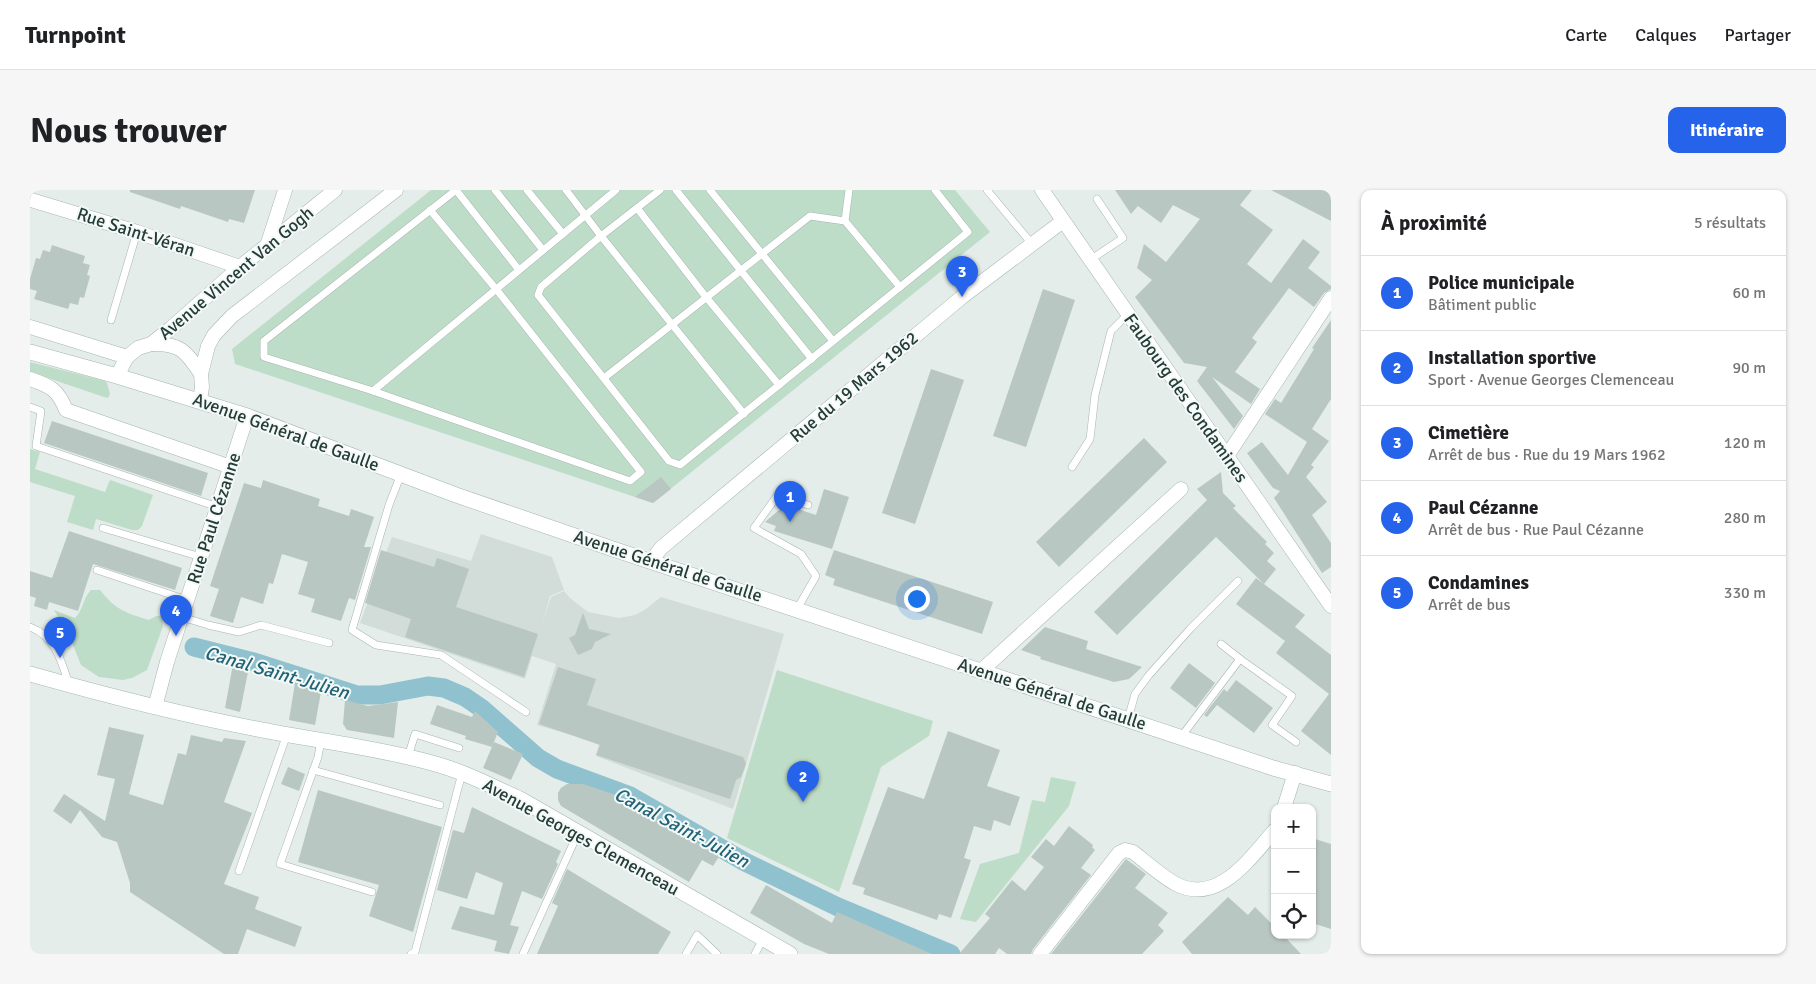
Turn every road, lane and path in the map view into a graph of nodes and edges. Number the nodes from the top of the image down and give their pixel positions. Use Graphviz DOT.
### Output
graph roads {
  1 [pos="285,190"];
  2 [pos="336,190"];
  3 [pos="396,190"];
  4 [pos="456,190"];
  5 [pos="495,190"];
  6 [pos="527,190"];
  7 [pos="566,190"];
  8 [pos="604,190"];
  9 [pos="616,190"];
  10 [pos="660,190"];
  11 [pos="676,190"];
  12 [pos="710,190"];
  13 [pos="849,190"];
  14 [pos="935,190"];
  15 [pos="987,190"];
  16 [pos="1042,190"];
  17 [pos="609,196"];
  18 [pos="32,197"];
  19 [pos="1097,199"];
  20 [pos="637,208"];
  21 [pos="430,210"];
  22 [pos="586,215"];
  23 [pos="845,221"];
  24 [pos="1063,221"];
  25 [pos="137,232"];
  26 [pos="563,234"];
  27 [pos="601,236"];
  28 [pos="268,243"];
  29 [pos="1032,244"];
  30 [pos="543,250"];
  31 [pos="760,253"];
  32 [pos="1090,260"];
  33 [pos="240,267"];
  34 [pos="519,270"];
  35 [pos="740,270"];
  36 [pos="900,287"];
  37 [pos="496,289"];
  38 [pos="706,298"];
  39 [pos="1331,298"];
  40 [pos="1128,314"];
  41 [pos="110,320"];
  42 [pos="672,324"];
  43 [pos="30,327"];
  44 [pos="833,341"];
  45 [pos="151,344"];
  46 [pos="30,352"];
  47 [pos="127,357"];
  48 [pos="812,358"];
  49 [pos="200,374"];
  50 [pos="117,376"];
  51 [pos="604,378"];
  52 [pos="30,379"];
  53 [pos="779,385"];
  54 [pos="373,391"];
  55 [pos="200,400"];
  56 [pos="30,407"];
  57 [pos="744,414"];
  58 [pos="247,416"];
  59 [pos="1227,456"];
  60 [pos="231,467"];
  61 [pos="1072,467"];
  62 [pos="401,474"];
  63 [pos="1181,489"];
  64 [pos="808,505"];
  65 [pos="218,507"];
  66 [pos="103,528"];
  67 [pos="201,558"];
  68 [pos="650,561"];
  69 [pos="96,570"];
  70 [pos="1238,581"];
  71 [pos="187,600"];
  72 [pos="1330,600"];
  73 [pos="797,609"];
  74 [pos="182,617"];
  75 [pos="30,626"];
  76 [pos="329,643"];
  77 [pos="1221,644"];
  78 [pos="1240,659"];
  79 [pos="982,670"];
  80 [pos="30,674"];
  81 [pos="69,685"];
  82 [pos="155,707"];
  83 [pos="526,712"];
  84 [pos="1128,719"];
  85 [pos="287,734"];
  86 [pos="1181,737"];
  87 [pos="321,739"];
  88 [pos="1296,742"];
  89 [pos="459,748"];
  90 [pos="408,757"];
  91 [pos="313,770"];
  92 [pos="462,773"];
  93 [pos="1301,775"];
  94 [pos="1331,775"];
  95 [pos="1331,784"];
  96 [pos="1286,804"];
  97 [pos="440,805"];
  98 [pos="578,833"];
  99 [pos="1271,834"];
  100 [pos="239,871"];
  101 [pos="372,892"];
  102 [pos="763,939"];
  103 [pos="411,954"];
  104 [pos="523,954"];
  105 [pos="686,954"];
  106 [pos="717,954"];
  107 [pos="755,954"];
  108 [pos="790,954"];
  109 [pos="1040,954"];
  1 -- 28 [label="street"];
  2 -- 28 [label="street, Avenue Vincent Van Gogh"];
  3 -- 49 [label="street, Avenue Vincent Van Gogh"];
  4 -- 21 [label="lane"];
  4 -- 34 [label="lane"];
  5 -- 30 [label="lane"];
  6 -- 26 [label="lane"];
  7 -- 22 [label="lane"];
  8 -- 17 [label="lane"];
  9 -- 17 [label="lane"];
  10 -- 20 [label="lane"];
  11 -- 35 [label="lane"];
  12 -- 31 [label="lane"];
  13 -- 23 [label="lane"];
  14 -- 36 [label="lane"];
  15 -- 29 [label="lane"];
  16 -- 24 [label="street, Faubourg des Condamines"];
  17 -- 22 [label="lane"];
  18 -- 25 [label="street, Rue Saint-Véran"];
  19 -- 32 [label="lane"];
  20 -- 27 [label="lane"];
  20 -- 38 [label="lane"];
  21 -- 37 [label="lane"];
  21 -- 54 [label="lane"];
  22 -- 26 [label="lane"];
  22 -- 27 [label="lane"];
  23 -- 31 [label="lane"];
  23 -- 36 [label="lane"];
  24 -- 29 [label="street, Rue du 19 Mars 1962"];
  24 -- 32 [label="street, Faubourg des Condamines"];
  25 -- 33 [label="street, Rue Saint-Véran"];
  25 -- 41 [label="lane"];
  26 -- 30 [label="lane"];
  27 -- 42 [label="lane"];
  27 -- 51 [label="lane"];
  28 -- 33 [label="street, Avenue Vincent Van Gogh"];
  29 -- 68 [label="street, Rue du 19 Mars 1962"];
  30 -- 34 [label="lane"];
  31 -- 35 [label="lane"];
  31 -- 44 [label="lane"];
  32 -- 40 [label="street, Faubourg des Condamines"];
  33 -- 45 [label="street, Avenue Vincent Van Gogh"];
  34 -- 37 [label="lane"];
  35 -- 38 [label="lane"];
  35 -- 48 [label="lane"];
  36 -- 44 [label="lane"];
  37 -- 54 [label="lane"];
  37 -- 54 [label="lane"];
  38 -- 42 [label="lane"];
  38 -- 53 [label="lane"];
  39 -- 59 [label="street"];
  40 -- 59 [label="street, Faubourg des Condamines"];
  40 -- 61 [label="lane"];
  42 -- 51 [label="lane"];
  42 -- 57 [label="lane"];
  43 -- 47 [label="street"];
  44 -- 48 [label="lane"];
  45 -- 47 [label="street, Avenue Vincent Van Gogh"];
  45 -- 49 [label="street"];
  46 -- 50 [label="street, Avenue Général de Gaulle"];
  47 -- 50 [label="street"];
  48 -- 53 [label="lane"];
  49 -- 55 [label="street, Avenue Vincent Van Gogh"];
  50 -- 55 [label="street, Avenue Général de Gaulle"];
  51 -- 57 [label="lane"];
  52 -- 60 [label="street"];
  53 -- 57 [label="lane"];
  55 -- 58 [label="street, Avenue Général de Gaulle"];
  56 -- 65 [label="lane"];
  58 -- 60 [label="street, Rue Paul Cézanne"];
  58 -- 62 [label="street, Avenue Général de Gaulle"];
  59 -- 72 [label="street, Faubourg des Condamines"];
  60 -- 65 [label="street, Rue Paul Cézanne"];
  62 -- 68 [label="street, Avenue Général de Gaulle"];
  62 -- 83 [label="lane"];
  63 -- 79 [label="street"];
  64 -- 73 [label="lane"];
  65 -- 67 [label="street, Rue Paul Cézanne"];
  66 -- 67 [label="lane"];
  67 -- 71 [label="street, Rue Paul Cézanne"];
  68 -- 73 [label="street, Avenue Général de Gaulle"];
  69 -- 71 [label="lane"];
  70 -- 84 [label="lane"];
  71 -- 74 [label="street, Rue Paul Cézanne"];
  73 -- 79 [label="street, Avenue Général de Gaulle"];
  74 -- 76 [label="lane"];
  74 -- 82 [label="street, Rue Paul Cézanne"];
  75 -- 81 [label="lane"];
  77 -- 78 [label="lane"];
  78 -- 86 [label="lane"];
  78 -- 88 [label="lane"];
  79 -- 84 [label="street, Avenue Général de Gaulle"];
  80 -- 81 [label="street, Avenue Georges Clemenceau"];
  81 -- 82 [label="street, Avenue Georges Clemenceau"];
  82 -- 85 [label="street, Avenue Georges Clemenceau"];
  84 -- 86 [label="street, Avenue Général de Gaulle"];
  85 -- 87 [label="street, Avenue Georges Clemenceau"];
  85 -- 100 [label="lane"];
  86 -- 93 [label="street, Avenue Général de Gaulle"];
  87 -- 90 [label="street, Avenue Georges Clemenceau"];
  87 -- 91 [label="lane"];
  89 -- 90 [label="lane"];
  90 -- 92 [label="street, Avenue Georges Clemenceau"];
  91 -- 97 [label="lane"];
  91 -- 101 [label="lane"];
  92 -- 98 [label="street, Avenue Georges Clemenceau"];
  92 -- 103 [label="lane"];
  93 -- 94 [label="street, Avenue Général de Gaulle"];
  93 -- 95 [label="street, Avenue Général de Gaulle"];
  93 -- 96 [label="street"];
  98 -- 102 [label="street, Avenue Georges Clemenceau"];
  98 -- 104 [label="lane"];
  99 -- 109 [label="street"];
  102 -- 107 [label="lane"];
  102 -- 108 [label="street, Avenue Georges Clemenceau"];
  105 -- 106 [label="lane"];
}
